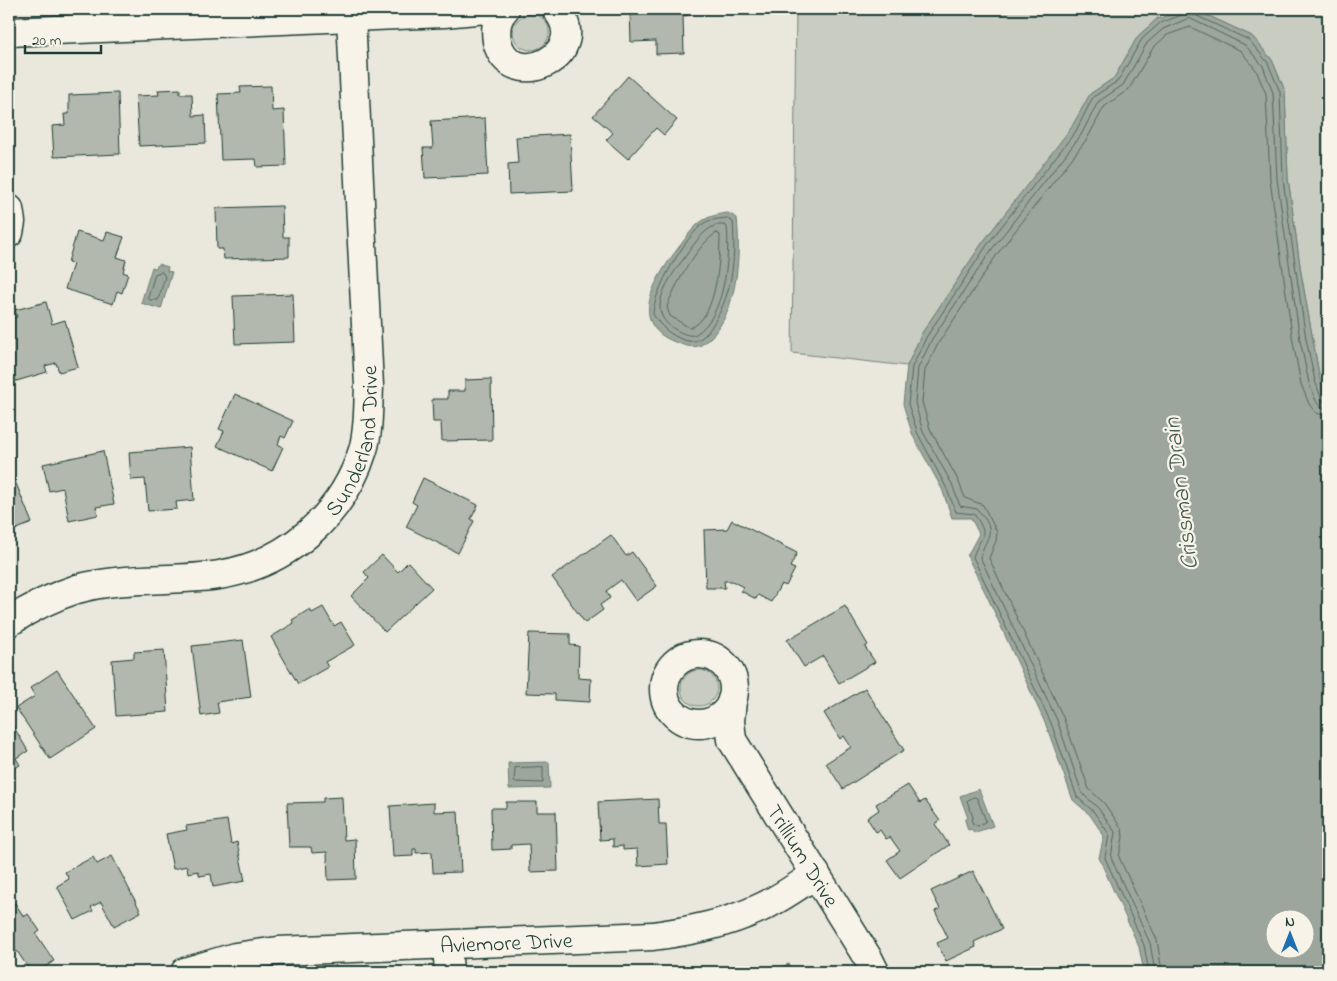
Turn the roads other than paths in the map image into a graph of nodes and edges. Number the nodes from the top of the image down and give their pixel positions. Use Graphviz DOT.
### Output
graph roads {
  1 [pos="486,9"];
  2 [pos="505,9"];
  3 [pos="556,9"];
  4 [pos="444,13"];
  5 [pos="352,17"];
  6 [pos="9,32"];
  7 [pos="498,45"];
  8 [pos="9,209"];
  9 [pos="9,233"];
  10 [pos="9,622"];
  11 [pos="732,700"];
  12 [pos="696,723"];
  13 [pos="732,740"];
  14 [pos="816,874"];
  15 [pos="447,944"];
  16 [pos="185,972"];
  17 [pos="449,972"];
  18 [pos="875,972"];
  1 -- 4 [label="street"];
  2 -- 7 [label="street"];
  3 -- 7 [label="street"];
  4 -- 5 [label="street"];
  4 -- 7 [label="street"];
  5 -- 6 [label="street"];
  5 -- 10 [label="street, Sunderland Drive"];
  8 -- 9 [label="street"];
  11 -- 12 [label="street"];
  11 -- 12 [label="street, Trillium Drive"];
  11 -- 13 [label="street, Trillium Drive"];
  12 -- 13 [label="street, Trillium Drive"];
  13 -- 14 [label="street, Trillium Drive"];
  14 -- 15 [label="street, Aviemore Drive"];
  14 -- 18 [label="street, Trillium Drive"];
  15 -- 16 [label="street, Aviemore Drive"];
  15 -- 17 [label="street"];
}
